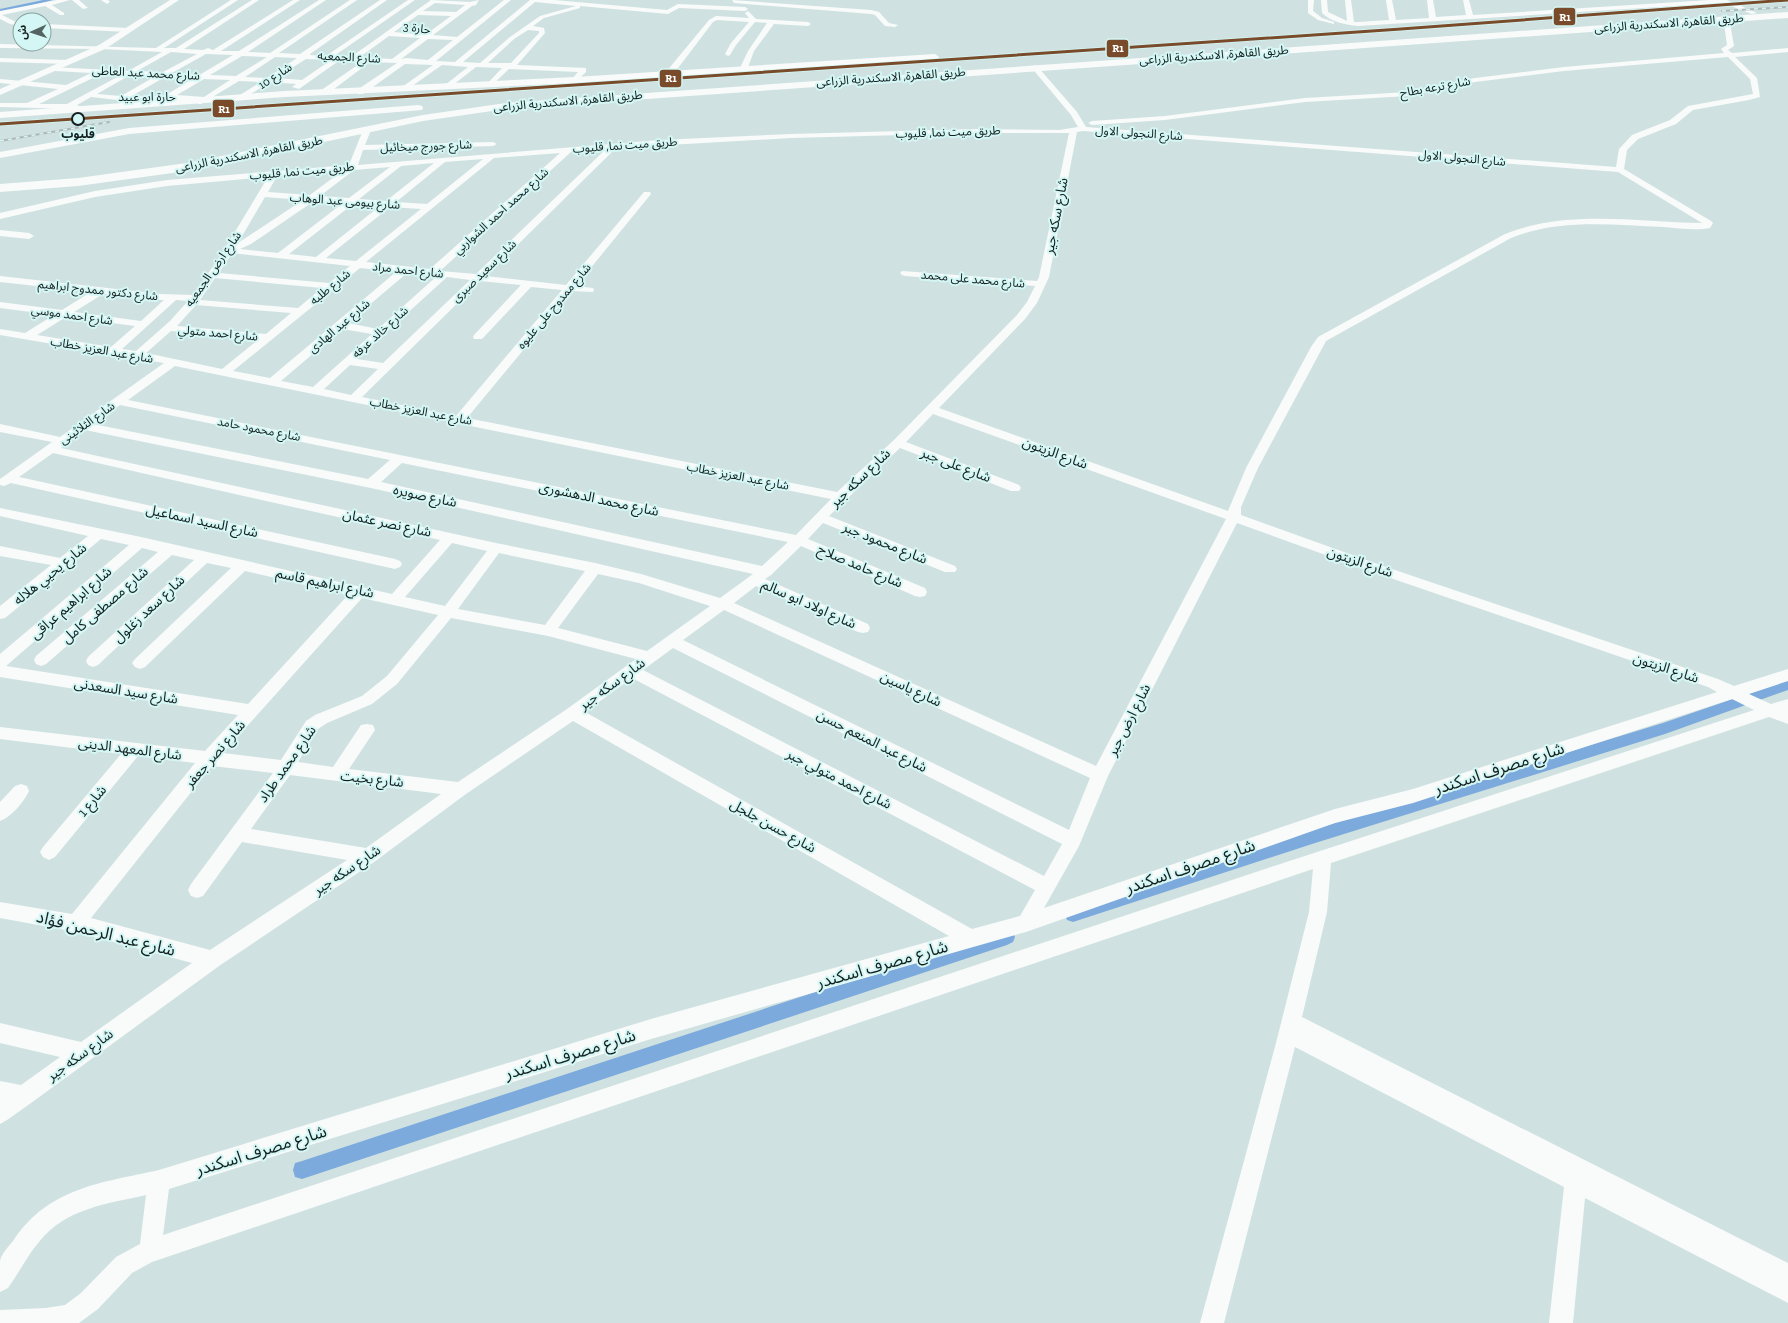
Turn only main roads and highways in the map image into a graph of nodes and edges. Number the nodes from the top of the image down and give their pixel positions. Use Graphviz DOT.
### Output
graph roads {
  1 [pos="175,0"];
  2 [pos="1788,11"];
  3 [pos="1788,15"];
  4 [pos="935,57"];
  5 [pos="0,92"];
  6 [pos="473,105"];
  7 [pos="0,115"];
  8 [pos="0,155"];
  9 [pos="82,178"];
  10 [pos="0,181"];
  11 [pos="0,188"];
  1 -- 5 [label="main road"];
  2 -- 6 [label="highway, طريق القاهرة, الاسكندرية الزراعى"];
  3 -- 9 [label="highway, طريق القاهرة, الاسكندرية الزراعى"];
  4 -- 7 [label="main road"];
  6 -- 8 [label="highway"];
  6 -- 9 [label="highway, طريق القاهرة, الاسكندرية الزراعى"];
  9 -- 10 [label="highway, طريق القاهرة, الاسكندرية الزراعى"];
  9 -- 11 [label="highway, طريق القاهرة, الاسكندرية الزراعى"];
}
